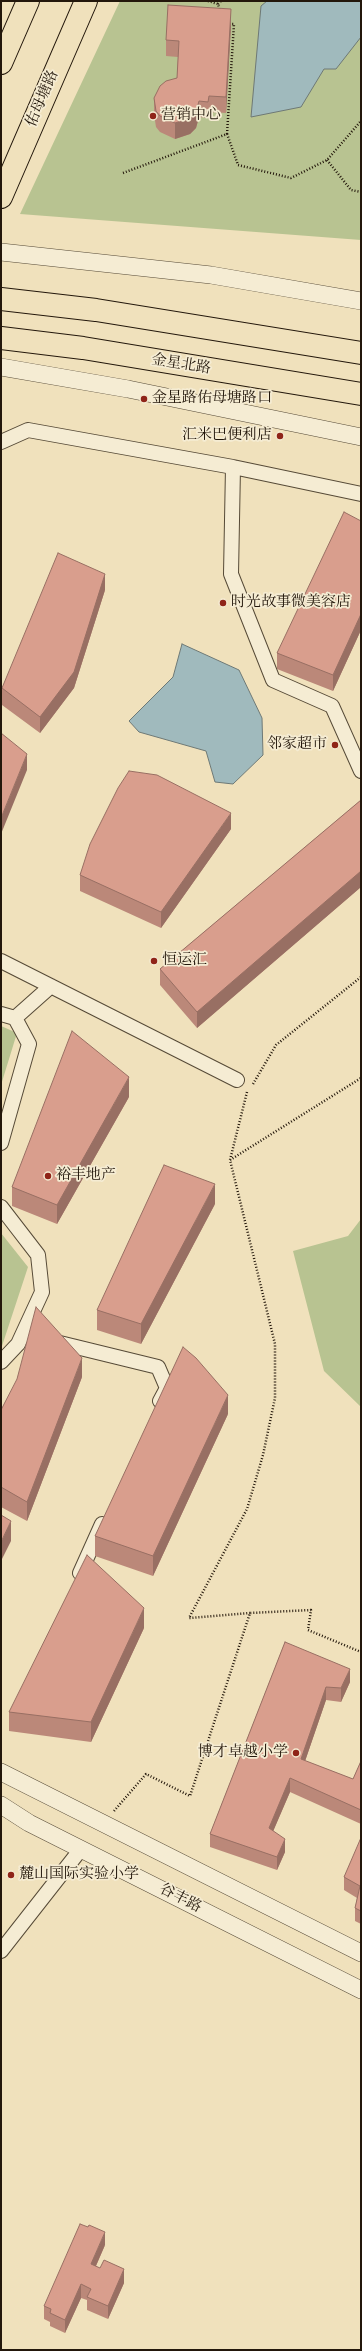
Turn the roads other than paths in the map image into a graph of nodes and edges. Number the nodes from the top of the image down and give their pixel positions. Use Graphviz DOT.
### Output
graph roads {
  1 [pos="28,1"];
  2 [pos="86,1"];
  3 [pos="1,63"];
  4 [pos="1,197"];
  5 [pos="1,252"];
  6 [pos="1,299"];
  7 [pos="361,301"];
  8 [pos="1,338"];
  9 [pos="361,353"];
  10 [pos="1,367"];
  11 [pos="361,394"];
  12 [pos="361,437"];
  13 [pos="1,442"];
  14 [pos="233,467"];
  15 [pos="361,494"];
  16 [pos="361,770"];
  17 [pos="1,961"];
  18 [pos="51,986"];
  19 [pos="1,1014"];
  20 [pos="15,1018"];
  21 [pos="237,1080"];
  22 [pos="1,1143"];
  23 [pos="1,1207"];
  24 [pos="23,1334"];
  25 [pos="1,1362"];
  26 [pos="154,1415"];
  27 [pos="108,1512"];
  28 [pos="73,1589"];
  29 [pos="1,1772"];
  30 [pos="1,1804"];
  31 [pos="81,1849"];
  32 [pos="1,1951"];
  33 [pos="361,1953"];
  34 [pos="361,1990"];
  1 -- 3 [label="main road"];
  2 -- 4 [label="main road, 佑母塘路"];
  5 -- 7 [label="street"];
  6 -- 9 [label="main road"];
  8 -- 11 [label="main road, 金星北路"];
  10 -- 12 [label="street"];
  13 -- 14 [label="street"];
  14 -- 15 [label="street"];
  14 -- 16 [label="street"];
  17 -- 18 [label="street"];
  18 -- 20 [label="street"];
  18 -- 21 [label="street"];
  19 -- 20 [label="street"];
  20 -- 22 [label="street"];
  23 -- 24 [label="street"];
  24 -- 25 [label="street"];
  24 -- 26 [label="street"];
  27 -- 28 [label="street"];
  29 -- 33 [label="street"];
  30 -- 31 [label="street, 谷丰路"];
  31 -- 32 [label="street"];
  31 -- 34 [label="street, 谷丰路"];
}
